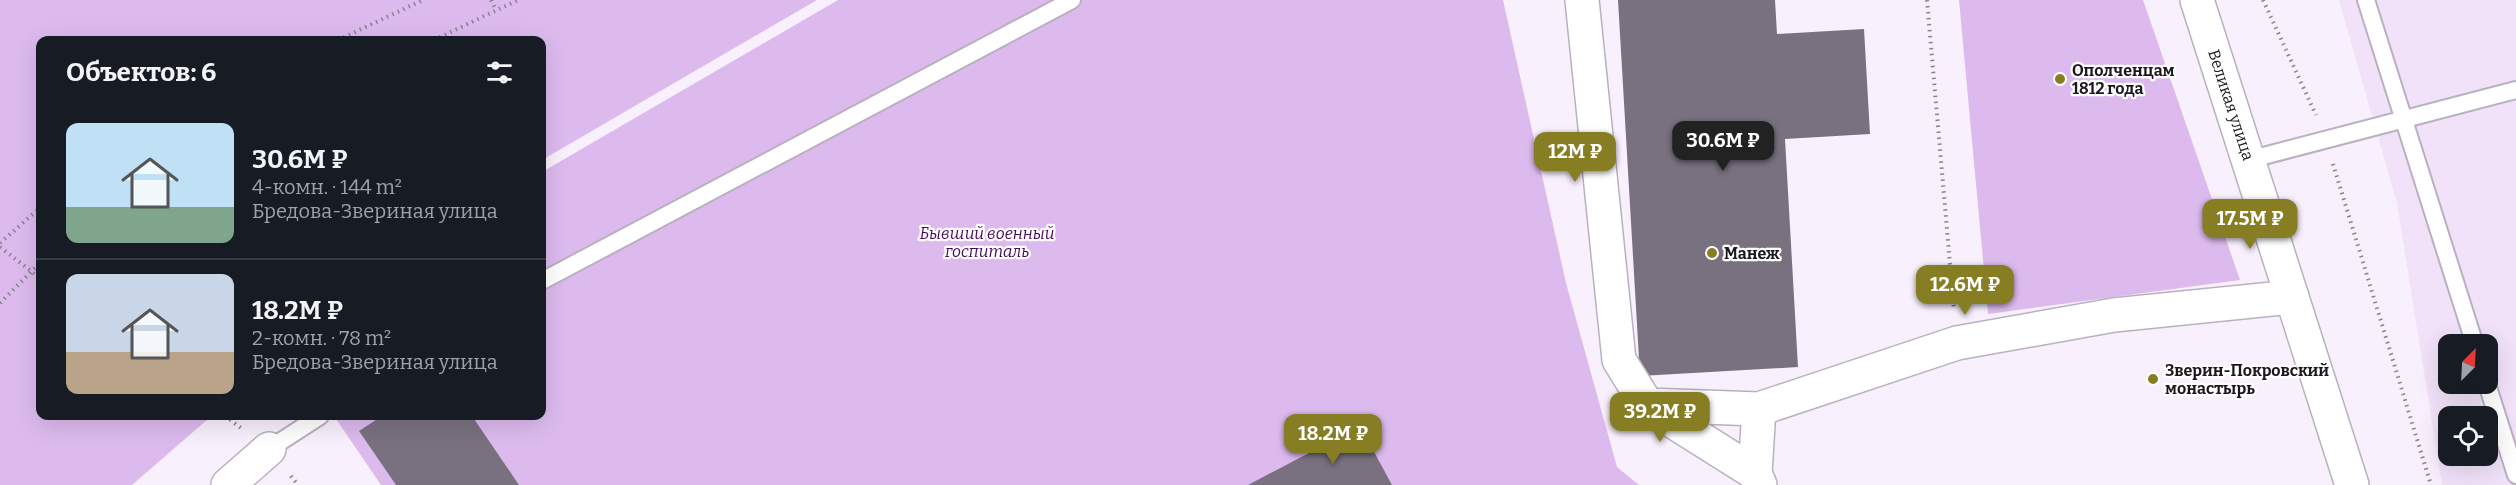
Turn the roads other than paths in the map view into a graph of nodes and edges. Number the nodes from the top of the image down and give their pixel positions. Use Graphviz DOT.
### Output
graph roads {
  1 [pos="1072,0"];
  2 [pos="1582,0"];
  3 [pos="2197,0"];
  4 [pos="2366,0"];
  5 [pos="2516,90"];
  6 [pos="2405,119"];
  7 [pos="2248,160"];
  8 [pos="546,279"];
  9 [pos="2292,297"];
  10 [pos="2472,334"];
  11 [pos="2491,394"];
  12 [pos="1647,405"];
  13 [pos="1759,409"];
  14 [pos="314,420"];
  15 [pos="2512,444"];
  16 [pos="269,449"];
  17 [pos="2516,475"];
  18 [pos="1757,479"];
  19 [pos="228,485"];
  20 [pos="2352,485"];
  1 -- 8 [label="lane"];
  2 -- 12 [label="street"];
  3 -- 7 [label="street, Великая улица"];
  4 -- 6 [label="lane"];
  5 -- 6 [label="lane"];
  6 -- 7 [label="lane"];
  6 -- 10 [label="lane"];
  7 -- 9 [label="street, Великая улица"];
  9 -- 13 [label="street"];
  9 -- 20 [label="street, Великая улица"];
  11 -- 15 [label="lane"];
  12 -- 13 [label="street"];
  12 -- 18 [label="street"];
  13 -- 18 [label="street"];
  14 -- 16 [label="lane"];
  15 -- 17 [label="lane"];
  16 -- 19 [label="street"];
}
